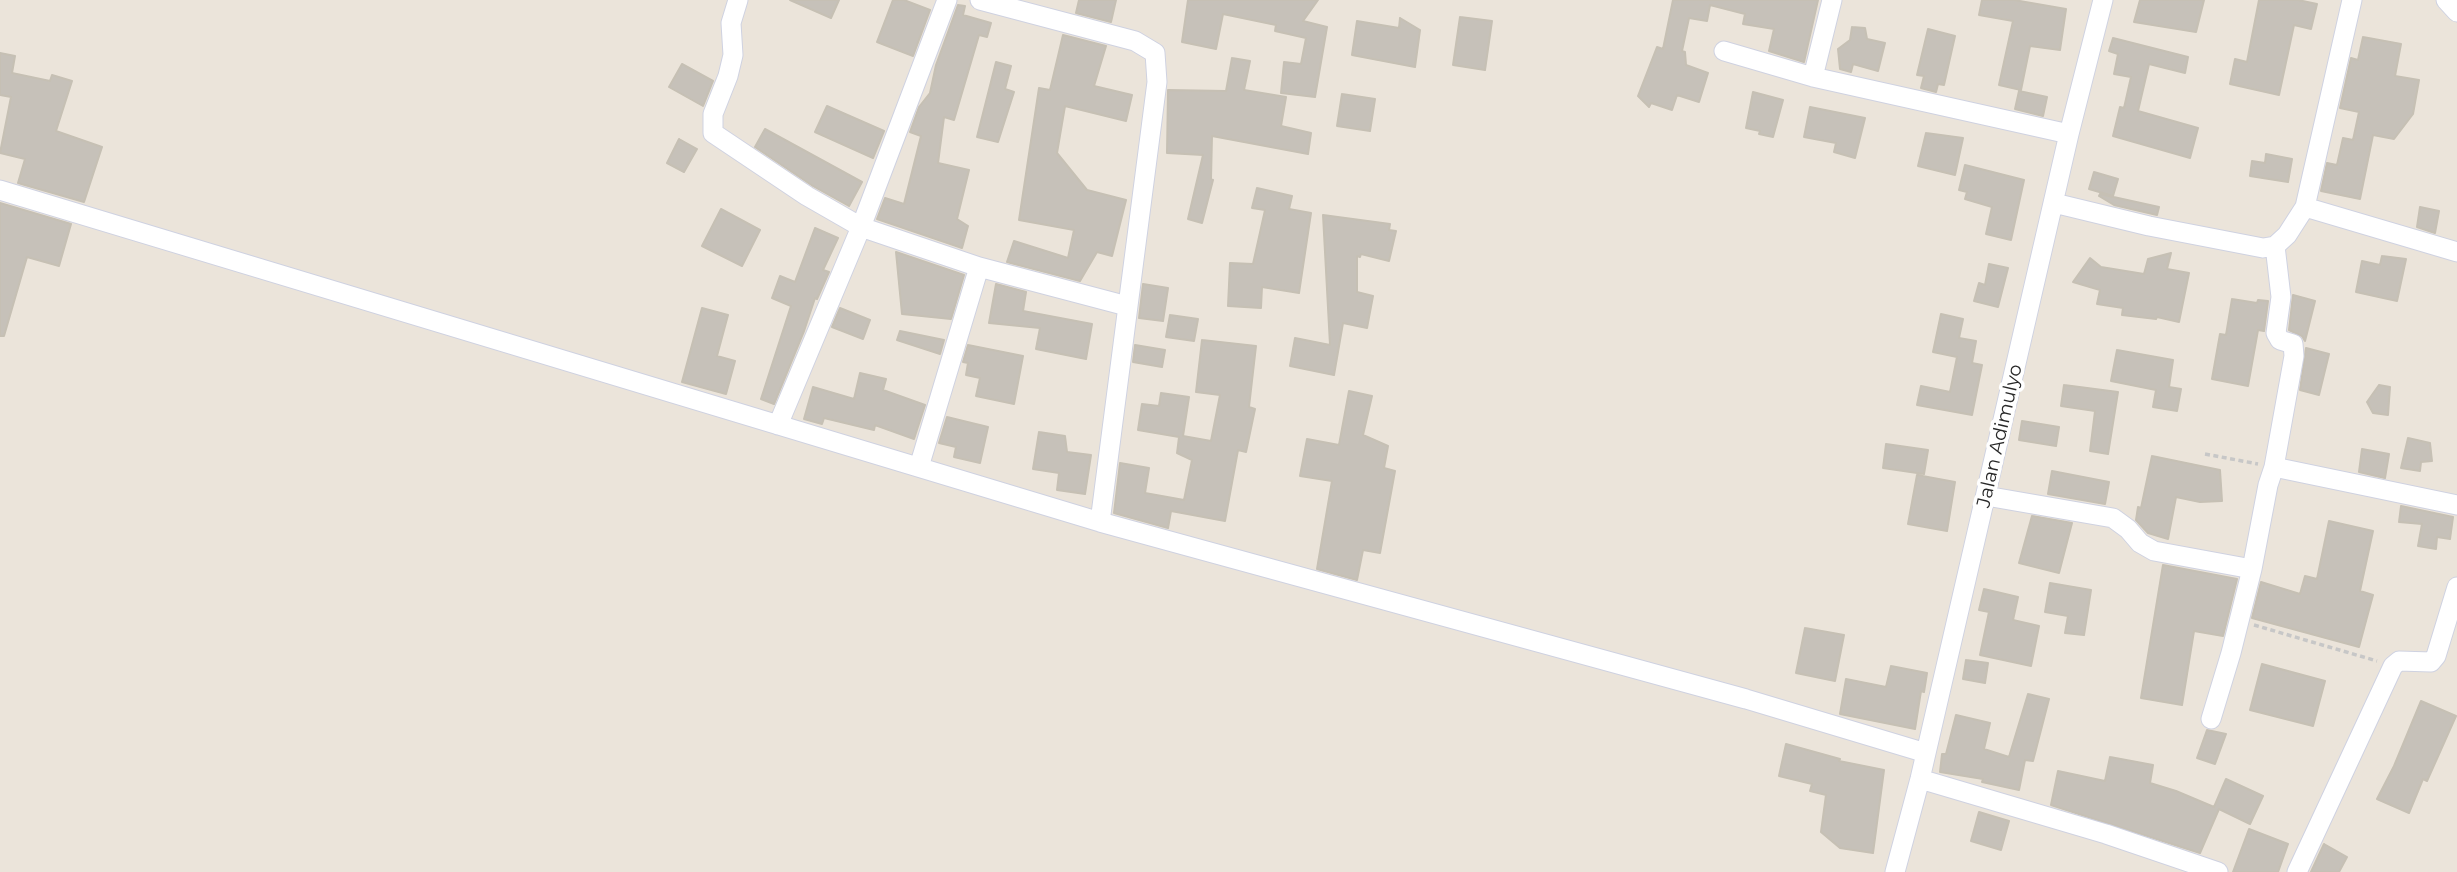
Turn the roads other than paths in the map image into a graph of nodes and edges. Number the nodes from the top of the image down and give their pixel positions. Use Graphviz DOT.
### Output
graph roads {
  1 [pos="738,0"];
  2 [pos="947,0"];
  3 [pos="979,0"];
  4 [pos="1832,0"];
  5 [pos="2103,0"];
  6 [pos="2352,0"];
  7 [pos="2446,0"];
  8 [pos="2457,12"];
  9 [pos="1724,51"];
  10 [pos="1813,77"];
  11 [pos="2069,134"];
  12 [pos="0,190"];
  13 [pos="2054,203"];
  14 [pos="2305,207"];
  15 [pos="862,227"];
  16 [pos="2275,246"];
  17 [pos="2457,252"];
  18 [pos="979,267"];
  19 [pos="1127,306"];
  20 [pos="778,425"];
  21 [pos="919,467"];
  22 [pos="2274,467"];
  23 [pos="1986,496"];
  24 [pos="2457,505"];
  25 [pos="1100,522"];
  26 [pos="2252,569"];
  27 [pos="2457,587"];
  28 [pos="2211,719"];
  29 [pos="1926,752"];
  30 [pos="1920,779"];
  31 [pos="2196,869"];
  32 [pos="1895,872"];
  33 [pos="2218,872"];
  34 [pos="2297,872"];
  1 -- 15 [label="street"];
  2 -- 15 [label="street"];
  3 -- 19 [label="street"];
  4 -- 10 [label="street"];
  5 -- 11 [label="street, Jalan Adimulyo"];
  6 -- 14 [label="street"];
  7 -- 8 [label="street"];
  9 -- 10 [label="street"];
  10 -- 11 [label="street"];
  11 -- 13 [label="street, Jalan Adimulyo"];
  12 -- 20 [label="street"];
  13 -- 16 [label="street"];
  13 -- 23 [label="street, Jalan Adimulyo"];
  14 -- 16 [label="street"];
  14 -- 17 [label="street"];
  15 -- 18 [label="street"];
  15 -- 20 [label="street"];
  16 -- 22 [label="street"];
  18 -- 19 [label="street"];
  18 -- 21 [label="street"];
  19 -- 25 [label="street"];
  20 -- 21 [label="street"];
  21 -- 25 [label="street"];
  22 -- 24 [label="street"];
  22 -- 26 [label="street"];
  23 -- 26 [label="street"];
  23 -- 29 [label="street, Jalan Adimulyo"];
  25 -- 29 [label="street"];
  26 -- 28 [label="street"];
  27 -- 34 [label="street"];
  29 -- 30 [label="street, Jalan Adimulyo"];
  30 -- 31 [label="street"];
  30 -- 32 [label="street, Jalan Adimulyo"];
  31 -- 33 [label="street"];
}
